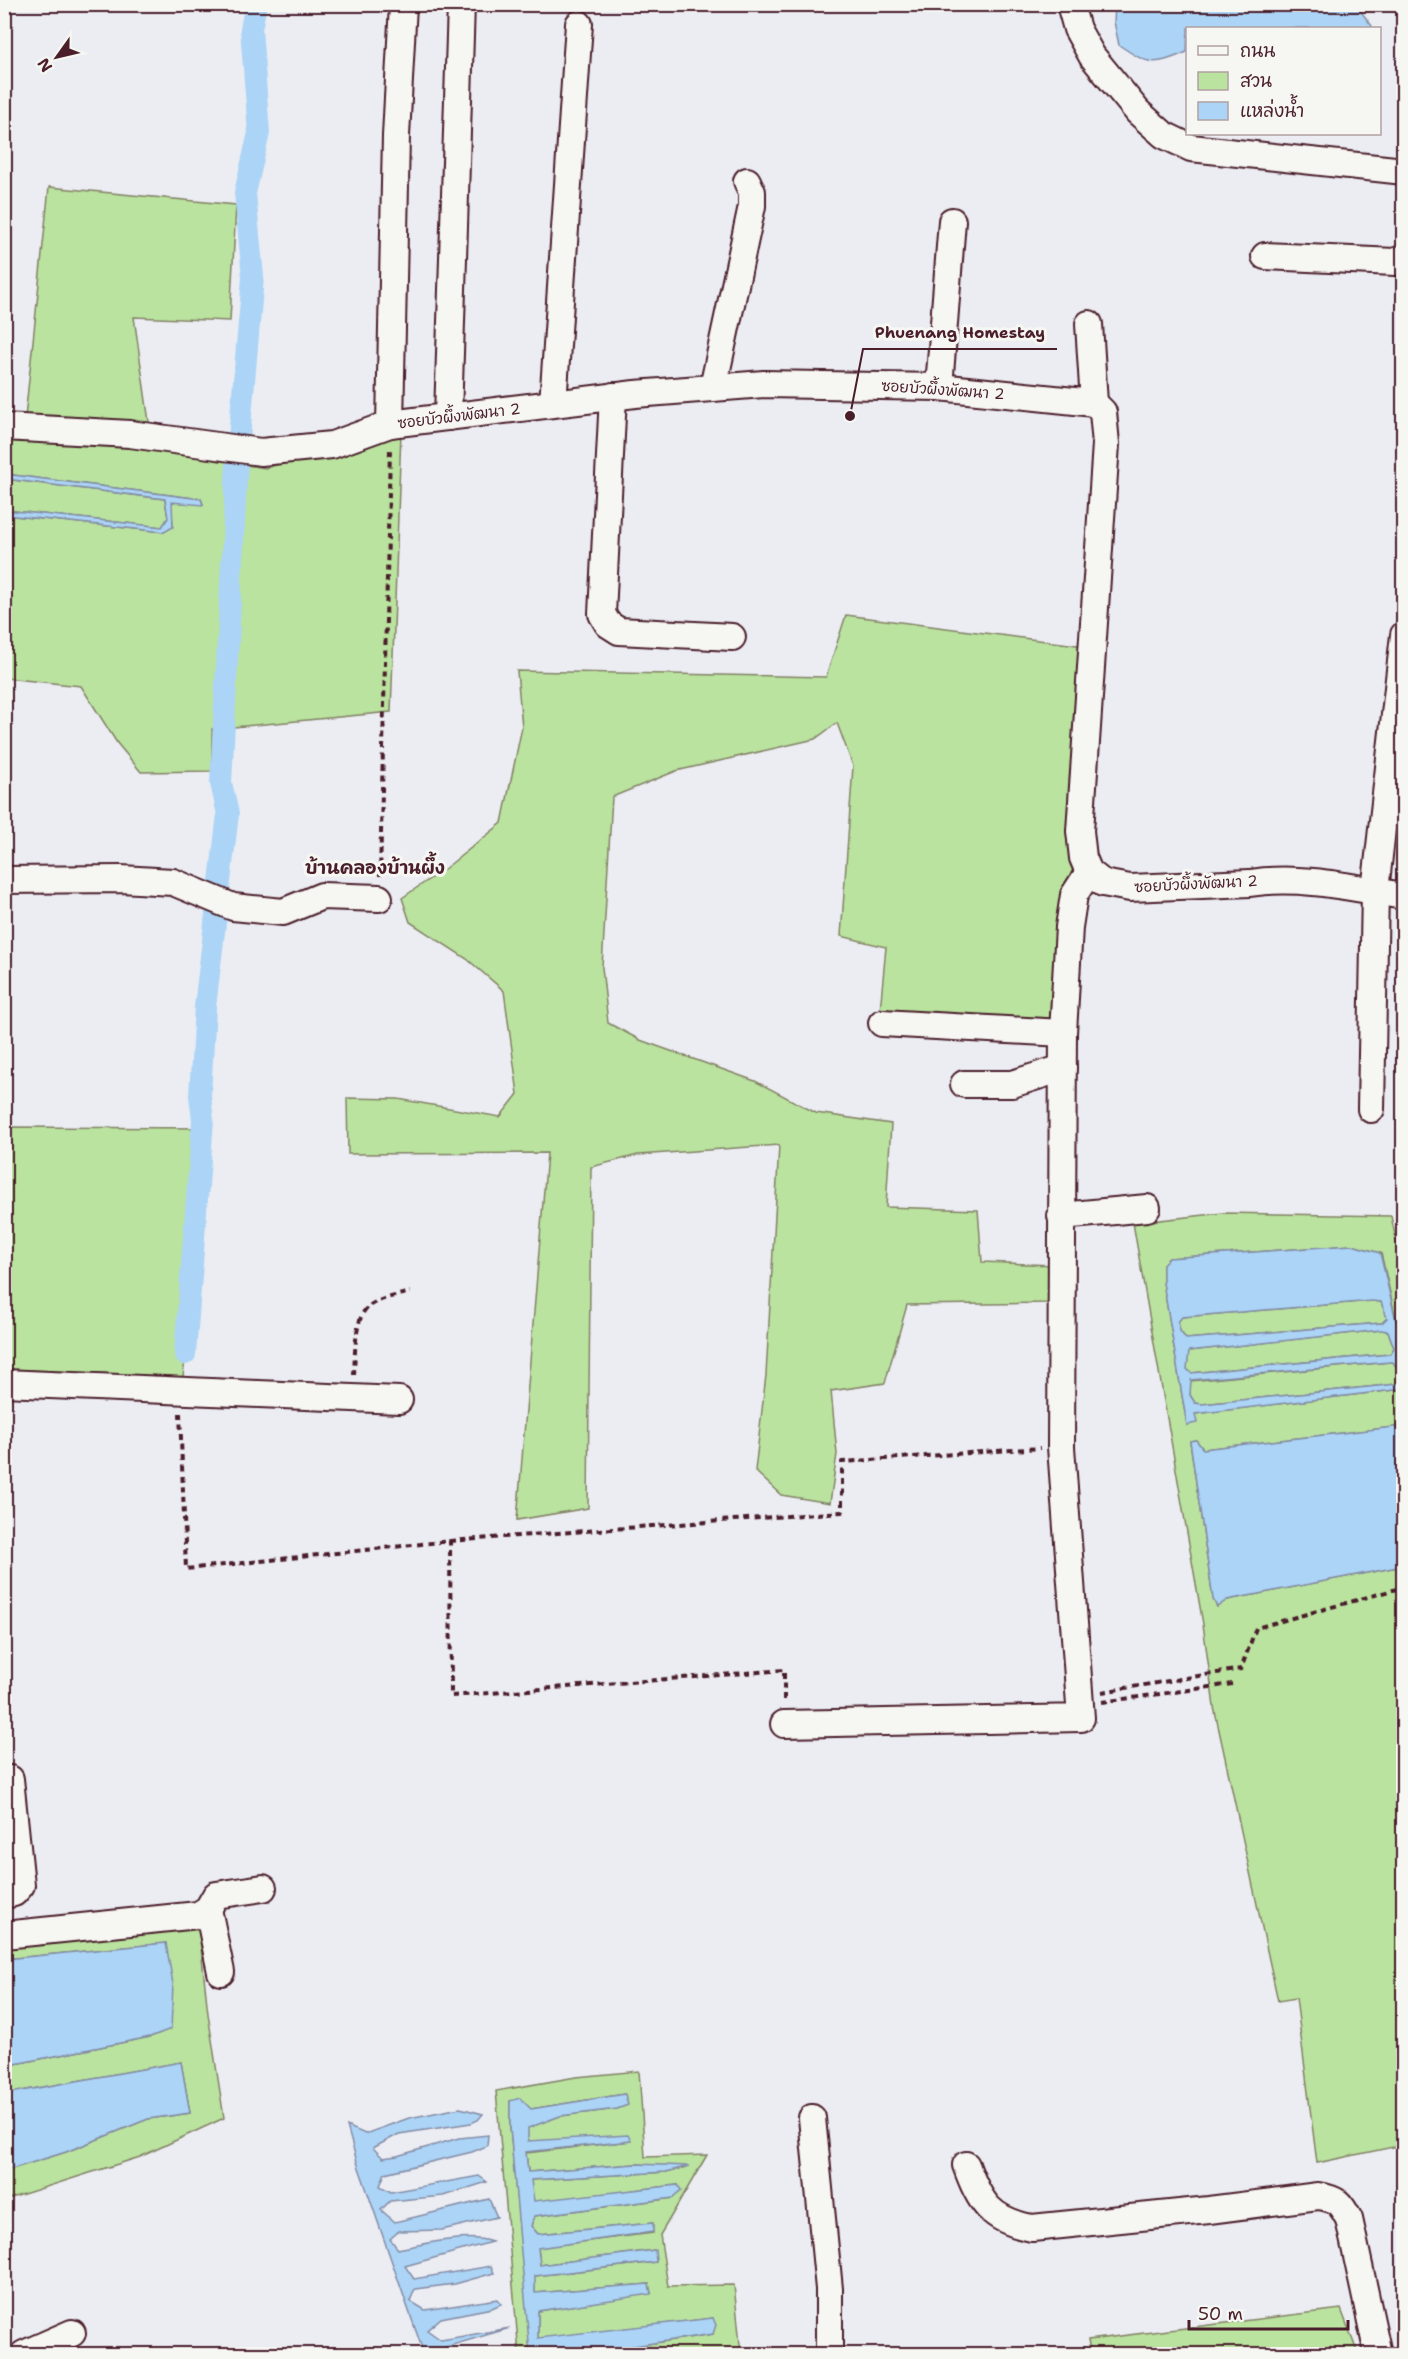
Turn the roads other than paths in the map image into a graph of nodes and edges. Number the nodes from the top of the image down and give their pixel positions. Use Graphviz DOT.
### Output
graph roads {
  1 [pos="403,4"];
  2 [pos="461,4"];
  3 [pos="1070,4"];
  4 [pos="579,24"];
  5 [pos="1404,171"];
  6 [pos="747,181"];
  7 [pos="952,221"];
  8 [pos="1265,256"];
  9 [pos="1404,258"];
  10 [pos="1089,324"];
  11 [pos="939,387"];
  12 [pos="713,388"];
  13 [pos="613,396"];
  14 [pos="1094,403"];
  15 [pos="553,404"];
  16 [pos="448,417"];
  17 [pos="390,424"];
  18 [pos="4,427"];
  19 [pos="1404,635"];
  20 [pos="732,637"];
  21 [pos="1089,872"];
  22 [pos="4,880"];
  23 [pos="1375,891"];
  24 [pos="1404,896"];
  25 [pos="379,898"];
  26 [pos="882,1023"];
  27 [pos="1063,1033"];
  28 [pos="1063,1068"];
  29 [pos="964,1084"];
  30 [pos="1371,1108"];
  31 [pos="1146,1208"];
  32 [pos="1061,1216"];
  33 [pos="4,1383"];
  34 [pos="399,1400"];
  35 [pos="784,1724"];
  36 [pos="10,1779"];
  37 [pos="262,1888"];
  38 [pos="4,1896"];
  39 [pos="208,1909"];
  40 [pos="4,1935"];
  41 [pos="221,1972"];
  42 [pos="812,2118"];
  43 [pos="966,2165"];
  44 [pos="72,2333"];
  45 [pos="24,2355"];
  46 [pos="829,2355"];
  47 [pos="1378,2355"];
  1 -- 17 [label="street"];
  2 -- 16 [label="street"];
  3 -- 5 [label="street"];
  4 -- 15 [label="street"];
  6 -- 12 [label="street"];
  7 -- 11 [label="street"];
  8 -- 9 [label="street"];
  10 -- 14 [label="street"];
  11 -- 12 [label="street, ซอยบัวผึ้งพัฒนา 2"];
  11 -- 14 [label="street, ซอยบัวผึ้งพัฒนา 2"];
  12 -- 13 [label="street, ซอยบัวผึ้งพัฒนา 2"];
  13 -- 15 [label="street, ซอยบัวผึ้งพัฒนา 2"];
  13 -- 20 [label="street"];
  14 -- 21 [label="street"];
  15 -- 16 [label="street, ซอยบัวผึ้งพัฒนา 2"];
  16 -- 17 [label="street, ซอยบัวผึ้งพัฒนา 2"];
  17 -- 18 [label="street, ซอยบัวผึ้งพัฒนา 2"];
  19 -- 23 [label="street"];
  21 -- 23 [label="street, ซอยบัวผึ้งพัฒนา 2"];
  21 -- 27 [label="street"];
  22 -- 25 [label="street"];
  23 -- 24 [label="street, ซอยบัวผึ้งพัฒนา 2"];
  23 -- 30 [label="street"];
  26 -- 27 [label="street"];
  27 -- 28 [label="street"];
  28 -- 29 [label="street"];
  28 -- 32 [label="street"];
  31 -- 32 [label="street"];
  32 -- 35 [label="street"];
  33 -- 34 [label="street"];
  36 -- 38 [label="street"];
  37 -- 39 [label="street"];
  39 -- 40 [label="street"];
  39 -- 41 [label="street"];
  42 -- 46 [label="street"];
  43 -- 47 [label="street"];
  44 -- 45 [label="street"];
}
